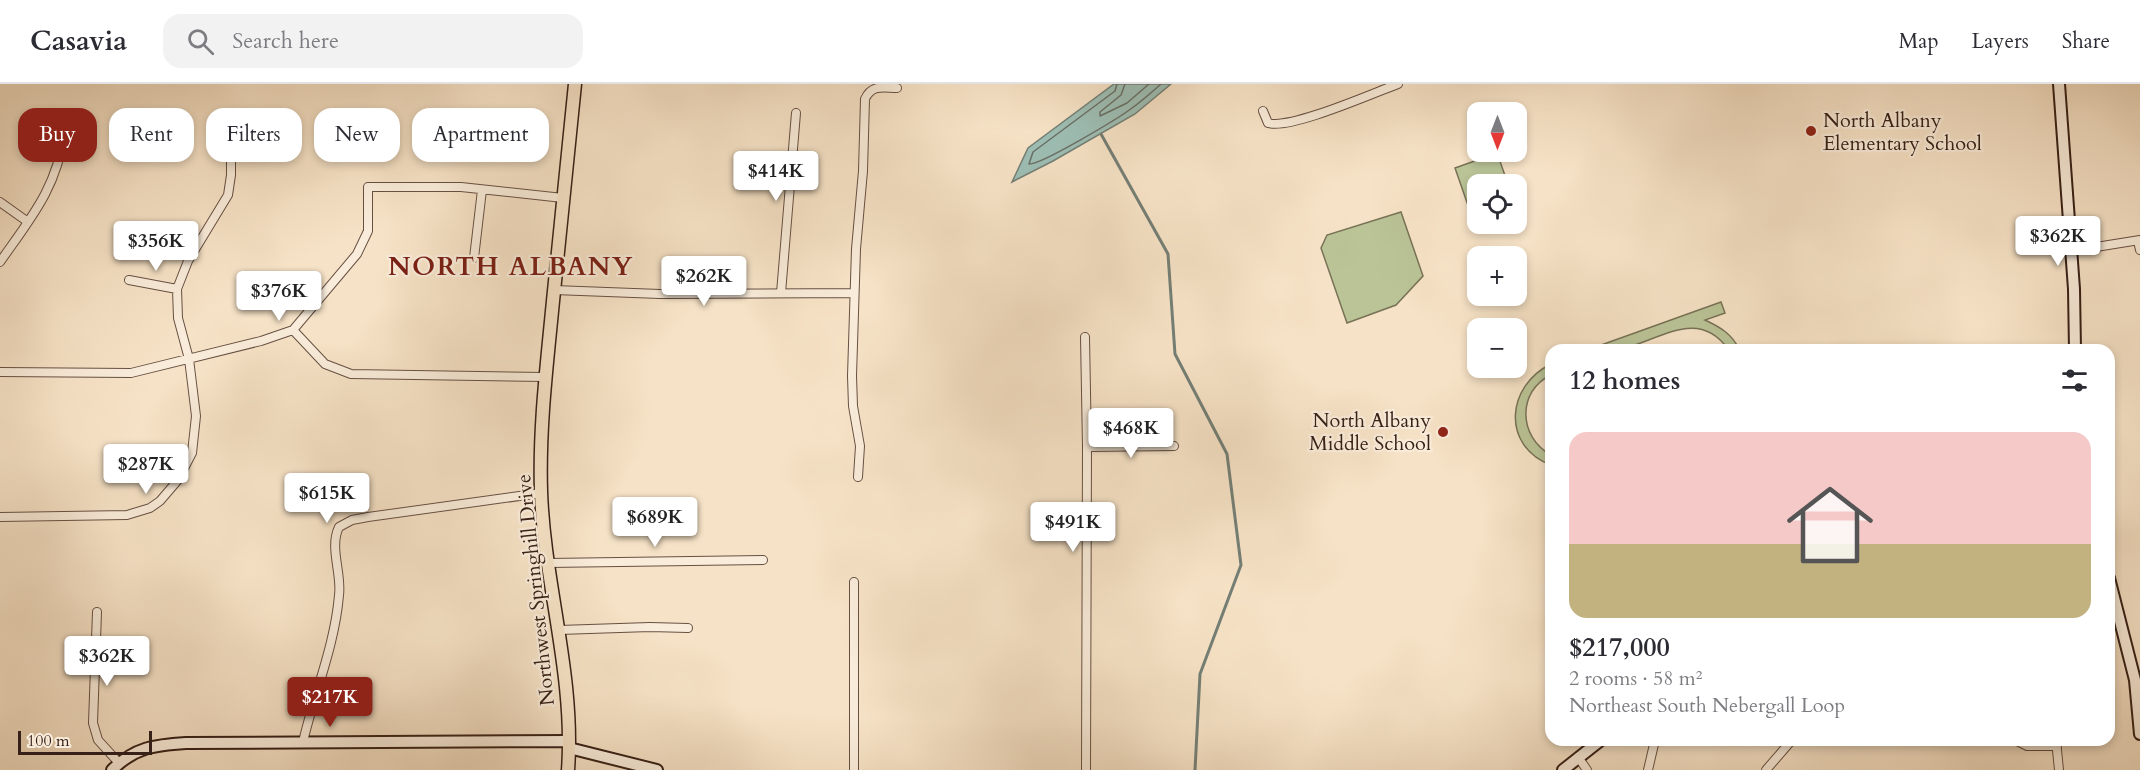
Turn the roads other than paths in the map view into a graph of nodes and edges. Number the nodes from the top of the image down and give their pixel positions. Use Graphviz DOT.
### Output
graph roads {
  1 [pos="575,84"];
  2 [pos="1398,84"];
  3 [pos="2060,84"];
  4 [pos="897,88"];
  5 [pos="1263,111"];
  6 [pos="796,113"];
  7 [pos="59,162"];
  8 [pos="231,162"];
  9 [pos="482,190"];
  10 [pos="563,198"];
  11 [pos="0,202"];
  12 [pos="28,222"];
  13 [pos="2139,240"];
  14 [pos="2140,250"];
  15 [pos="2072,251"];
  16 [pos="474,258"];
  17 [pos="0,262"];
  18 [pos="129,280"];
  19 [pos="177,289"];
  20 [pos="554,290"];
  21 [pos="781,293"];
  22 [pos="854,293"];
  23 [pos="293,330"];
  24 [pos="1085,337"];
  25 [pos="2075,344"];
  26 [pos="189,359"];
  27 [pos="0,372"];
  28 [pos="545,377"];
  29 [pos="1174,446"];
  30 [pos="1087,447"];
  31 [pos="858,477"];
  32 [pos="541,493"];
  33 [pos="0,517"];
  34 [pos="763,560"];
  35 [pos="548,563"];
  36 [pos="854,582"];
  37 [pos="2115,602"];
  38 [pos="97,612"];
  39 [pos="688,628"];
  40 [pos="559,630"];
  41 [pos="2140,734"];
  42 [pos="303,742"];
  43 [pos="569,745"];
  44 [pos="1593,746"];
  45 [pos="1654,746"];
  46 [pos="1787,746"];
  47 [pos="2057,746"];
  48 [pos="1578,758"];
  49 [pos="115,766"];
  50 [pos="568,770"];
  51 [pos="657,770"];
  52 [pos="854,770"];
  53 [pos="1086,770"];
  54 [pos="1563,770"];
  55 [pos="1587,770"];
  56 [pos="1648,770"];
  57 [pos="1766,770"];
  58 [pos="2059,770"];
  1 -- 10 [label="main road, Northwest Springhill Drive"];
  2 -- 5 [label="street"];
  3 -- 15 [label="street"];
  4 -- 22 [label="street"];
  6 -- 21 [label="street"];
  7 -- 12 [label="street"];
  8 -- 19 [label="street"];
  9 -- 10 [label="street"];
  9 -- 16 [label="street"];
  9 -- 23 [label="street"];
  10 -- 20 [label="main road, Northwest Springhill Drive"];
  11 -- 12 [label="street"];
  12 -- 17 [label="street"];
  13 -- 14 [label="street"];
  13 -- 15 [label="street"];
  15 -- 25 [label="street"];
  18 -- 19 [label="street"];
  19 -- 26 [label="street"];
  20 -- 21 [label="street"];
  20 -- 28 [label="main road, Northwest Springhill Drive"];
  21 -- 22 [label="street"];
  22 -- 31 [label="street"];
  23 -- 26 [label="street"];
  23 -- 28 [label="street"];
  24 -- 30 [label="street"];
  26 -- 27 [label="street"];
  26 -- 33 [label="street"];
  28 -- 32 [label="main road, Northwest Springhill Drive"];
  29 -- 30 [label="street"];
  30 -- 53 [label="street"];
  32 -- 35 [label="main road, Northwest Springhill Drive"];
  32 -- 42 [label="street"];
  34 -- 35 [label="street"];
  35 -- 40 [label="main road, Northwest Springhill Drive"];
  36 -- 52 [label="street"];
  37 -- 41 [label="street"];
  38 -- 49 [label="street"];
  39 -- 40 [label="street"];
  40 -- 43 [label="main road, Northwest Springhill Drive"];
  42 -- 43 [label="street"];
  42 -- 49 [label="street"];
  43 -- 50 [label="main road, Northwest Springhill Drive"];
  43 -- 51 [label="street"];
  44 -- 48 [label="street"];
  45 -- 56 [label="street"];
  46 -- 57 [label="street"];
  47 -- 58 [label="street"];
  48 -- 54 [label="street"];
  48 -- 55 [label="street"];
}
